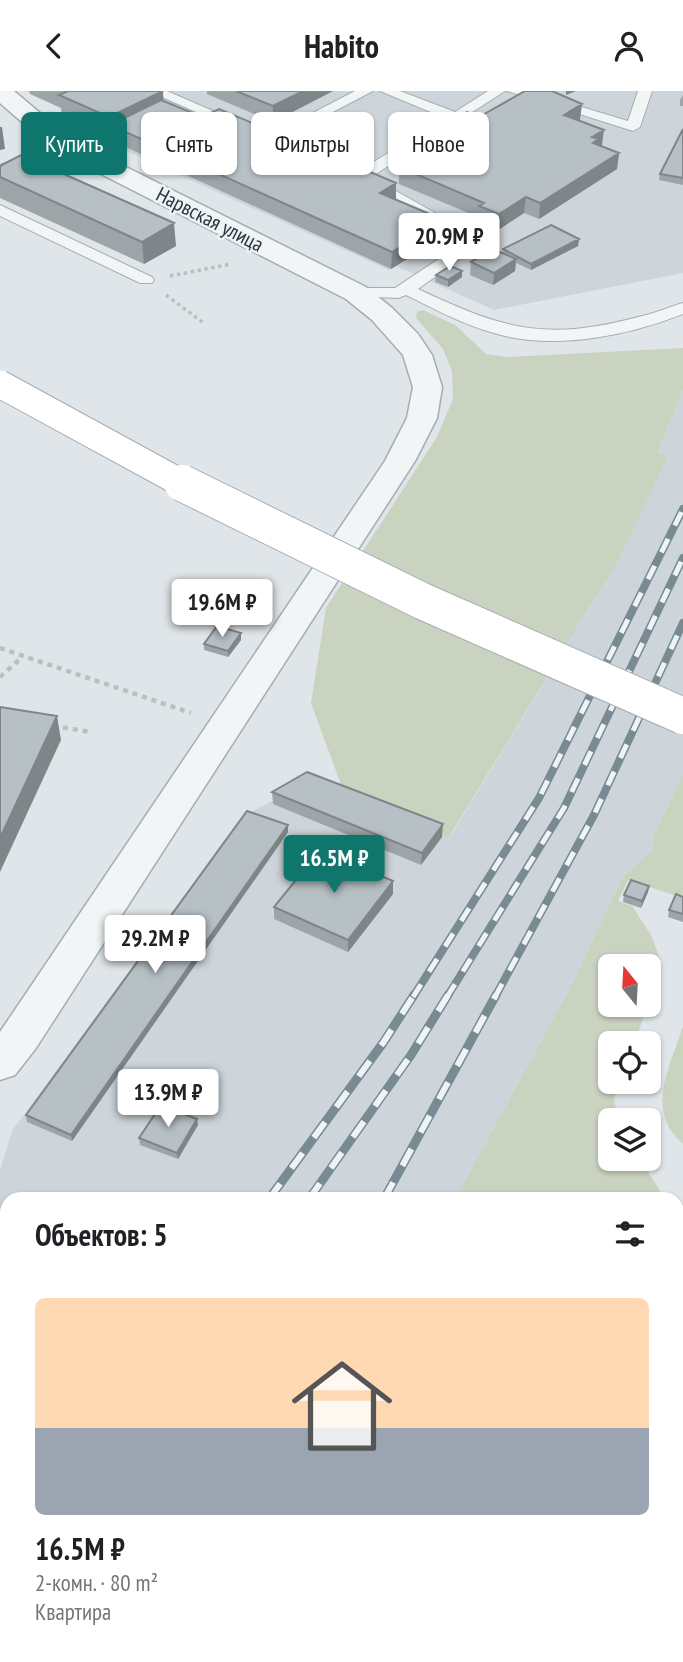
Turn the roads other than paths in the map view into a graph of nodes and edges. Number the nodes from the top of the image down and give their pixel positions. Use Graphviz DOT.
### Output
graph roads {
  1 [pos="0,91"];
  2 [pos="155,91"];
  3 [pos="366,91"];
  4 [pos="387,91"];
  5 [pos="498,91"];
  6 [pos="514,91"];
  7 [pos="645,91"];
  8 [pos="25,112"];
  9 [pos="324,112"];
  10 [pos="443,112"];
  11 [pos="464,112"];
  12 [pos="251,131"];
  13 [pos="388,160"];
  14 [pos="21,162"];
  15 [pos="0,170"];
  16 [pos="123,175"];
  17 [pos="355,175"];
  18 [pos="360,177"];
  19 [pos="0,210"];
  20 [pos="146,280"];
  21 [pos="406,289"];
  22 [pos="356,293"];
  23 [pos="683,309"];
  24 [pos="0,384"];
  25 [pos="683,716"];
  26 [pos="0,1063"];
  1 -- 8 [label="street, Нарвская улица"];
  2 -- 12 [label="lane"];
  3 -- 9 [label="lane"];
  4 -- 10 [label="lane"];
  5 -- 11 [label="lane"];
  6 -- 7 [label="lane"];
  13 -- 18 [label="lane"];
  14 -- 15 [label="lane"];
  16 -- 22 [label="street, Нарвская улица"];
  17 -- 18 [label="lane"];
  18 -- 21 [label="lane"];
  19 -- 20 [label="lane"];
  21 -- 22 [label="lane"];
  21 -- 23 [label="lane"];
  22 -- 26 [label="street, Нарвская улица"];
  24 -- 25 [label="street, bridge"];
}
